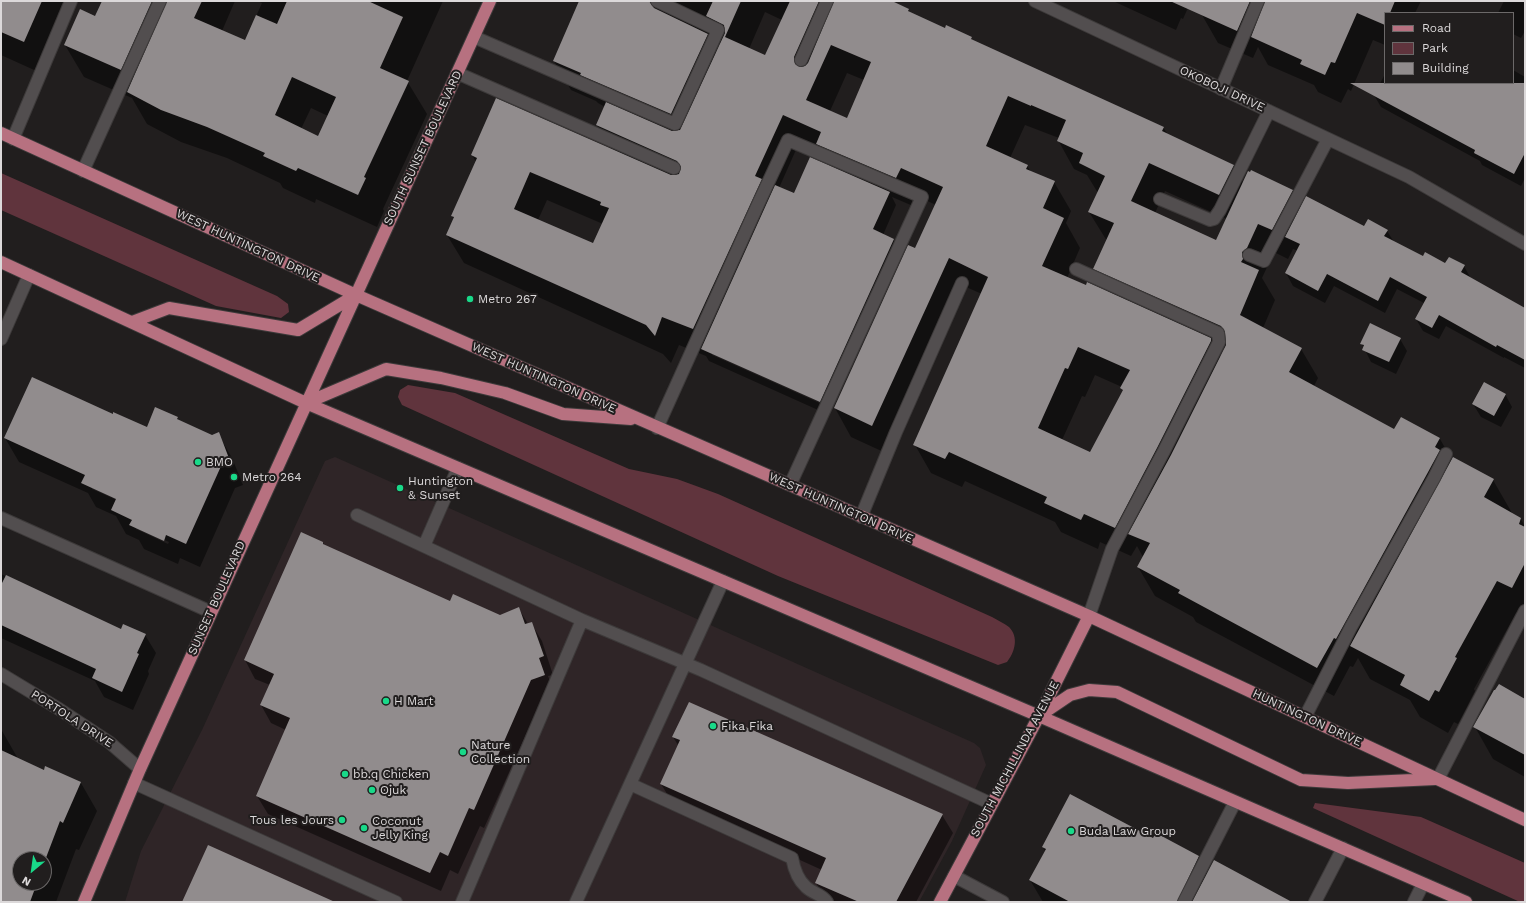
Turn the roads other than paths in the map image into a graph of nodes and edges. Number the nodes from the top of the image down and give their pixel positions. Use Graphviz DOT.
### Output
graph roads {
  1 [pos="71,1"];
  2 [pos="160,1"];
  3 [pos="490,1"];
  4 [pos="657,1"];
  5 [pos="827,1"];
  6 [pos="1035,1"];
  7 [pos="1258,1"];
  8 [pos="474,37"];
  9 [pos="801,60"];
  10 [pos="457,73"];
  11 [pos="1221,89"];
  12 [pos="1269,111"];
  13 [pos="1,134"];
  14 [pos="14,139"];
  15 [pos="1328,139"];
  16 [pos="674,168"];
  17 [pos="83,171"];
  18 [pos="1160,199"];
  19 [pos="1525,244"];
  20 [pos="1249,254"];
  21 [pos="1,262"];
  22 [pos="1076,269"];
  23 [pos="29,275"];
  24 [pos="962,283"];
  25 [pos="356,295"];
  26 [pos="132,322"];
  27 [pos="1,339"];
  28 [pos="306,403"];
  29 [pos="640,420"];
  30 [pos="658,428"];
  31 [pos="1446,454"];
  32 [pos="458,468"];
  33 [pos="790,485"];
  34 [pos="357,515"];
  35 [pos="861,517"];
  36 [pos="1,518"];
  37 [pos="424,546"];
  38 [pos="723,581"];
  39 [pos="1525,611"];
  40 [pos="211,612"];
  41 [pos="1089,616"];
  42 [pos="582,620"];
  43 [pos="686,663"];
  44 [pos="1,674"];
  45 [pos="1039,716"];
  46 [pos="1305,717"];
  47 [pos="140,769"];
  48 [pos="1438,779"];
  49 [pos="134,783"];
  50 [pos="630,784"];
  51 [pos="1235,802"];
  52 [pos="992,804"];
  53 [pos="1525,820"];
  54 [pos="1343,848"];
  55 [pos="954,876"];
  56 [pos="1423,884"];
  57 [pos="84,902"];
  58 [pos="396,902"];
  59 [pos="462,902"];
  60 [pos="576,902"];
  61 [pos="827,902"];
  62 [pos="940,902"];
  63 [pos="1003,902"];
  64 [pos="1184,902"];
  65 [pos="1315,902"];
  66 [pos="1414,902"];
  67 [pos="1466,902"];
  1 -- 14 [label="street"];
  2 -- 17 [label="street"];
  3 -- 8 [label="main road, SOUTH SUNSET BOULEVARD"];
  4 -- 8 [label="street"];
  5 -- 9 [label="street"];
  6 -- 11 [label="street, OKOBOJI DRIVE"];
  7 -- 11 [label="street"];
  8 -- 10 [label="main road, SOUTH SUNSET BOULEVARD"];
  10 -- 16 [label="street"];
  10 -- 25 [label="main road, SOUTH SUNSET BOULEVARD"];
  11 -- 12 [label="street, OKOBOJI DRIVE"];
  12 -- 15 [label="street, OKOBOJI DRIVE"];
  12 -- 18 [label="street"];
  13 -- 14 [label="main road, WEST HUNTINGTON DRIVE"];
  14 -- 17 [label="main road, WEST HUNTINGTON DRIVE"];
  15 -- 19 [label="street, OKOBOJI DRIVE"];
  15 -- 20 [label="street"];
  17 -- 25 [label="main road, WEST HUNTINGTON DRIVE"];
  21 -- 23 [label="main road"];
  22 -- 41 [label="street"];
  23 -- 26 [label="main road"];
  23 -- 27 [label="street"];
  24 -- 35 [label="street"];
  25 -- 26 [label="main road"];
  25 -- 28 [label="main road, SUNSET BOULEVARD"];
  25 -- 29 [label="main road, WEST HUNTINGTON DRIVE"];
  26 -- 28 [label="main road"];
  28 -- 29 [label="main road"];
  28 -- 32 [label="main road"];
  28 -- 40 [label="main road, SUNSET BOULEVARD"];
  29 -- 30 [label="main road, WEST HUNTINGTON DRIVE"];
  30 -- 33 [label="main road, WEST HUNTINGTON DRIVE"];
  30 -- 33 [label="street"];
  31 -- 46 [label="street"];
  32 -- 37 [label="street"];
  32 -- 38 [label="main road"];
  33 -- 35 [label="main road, WEST HUNTINGTON DRIVE"];
  34 -- 37 [label="street"];
  35 -- 41 [label="main road, WEST HUNTINGTON DRIVE"];
  36 -- 40 [label="street"];
  37 -- 42 [label="street"];
  38 -- 43 [label="street"];
  38 -- 45 [label="main road"];
  39 -- 48 [label="street"];
  40 -- 47 [label="main road, SUNSET BOULEVARD"];
  41 -- 45 [label="main road, SOUTH MICHILLINDA AVENUE"];
  41 -- 46 [label="main road, HUNTINGTON DRIVE"];
  42 -- 43 [label="street"];
  42 -- 59 [label="street"];
  43 -- 50 [label="street"];
  43 -- 52 [label="street"];
  44 -- 47 [label="street, PORTOLA DRIVE"];
  45 -- 48 [label="main road"];
  45 -- 51 [label="main road"];
  45 -- 52 [label="main road, SOUTH MICHILLINDA AVENUE"];
  46 -- 48 [label="main road, HUNTINGTON DRIVE"];
  47 -- 49 [label="main road, SUNSET BOULEVARD"];
  48 -- 53 [label="main road, HUNTINGTON DRIVE"];
  49 -- 57 [label="main road, SUNSET BOULEVARD"];
  49 -- 58 [label="street"];
  50 -- 60 [label="street"];
  50 -- 61 [label="street"];
  51 -- 54 [label="main road"];
  51 -- 64 [label="street"];
  52 -- 55 [label="main road, SOUTH MICHILLINDA AVENUE"];
  54 -- 56 [label="main road"];
  54 -- 65 [label="street"];
  55 -- 62 [label="main road, SOUTH MICHILLINDA AVENUE"];
  55 -- 63 [label="street"];
  56 -- 66 [label="street"];
  56 -- 67 [label="main road"];
}
